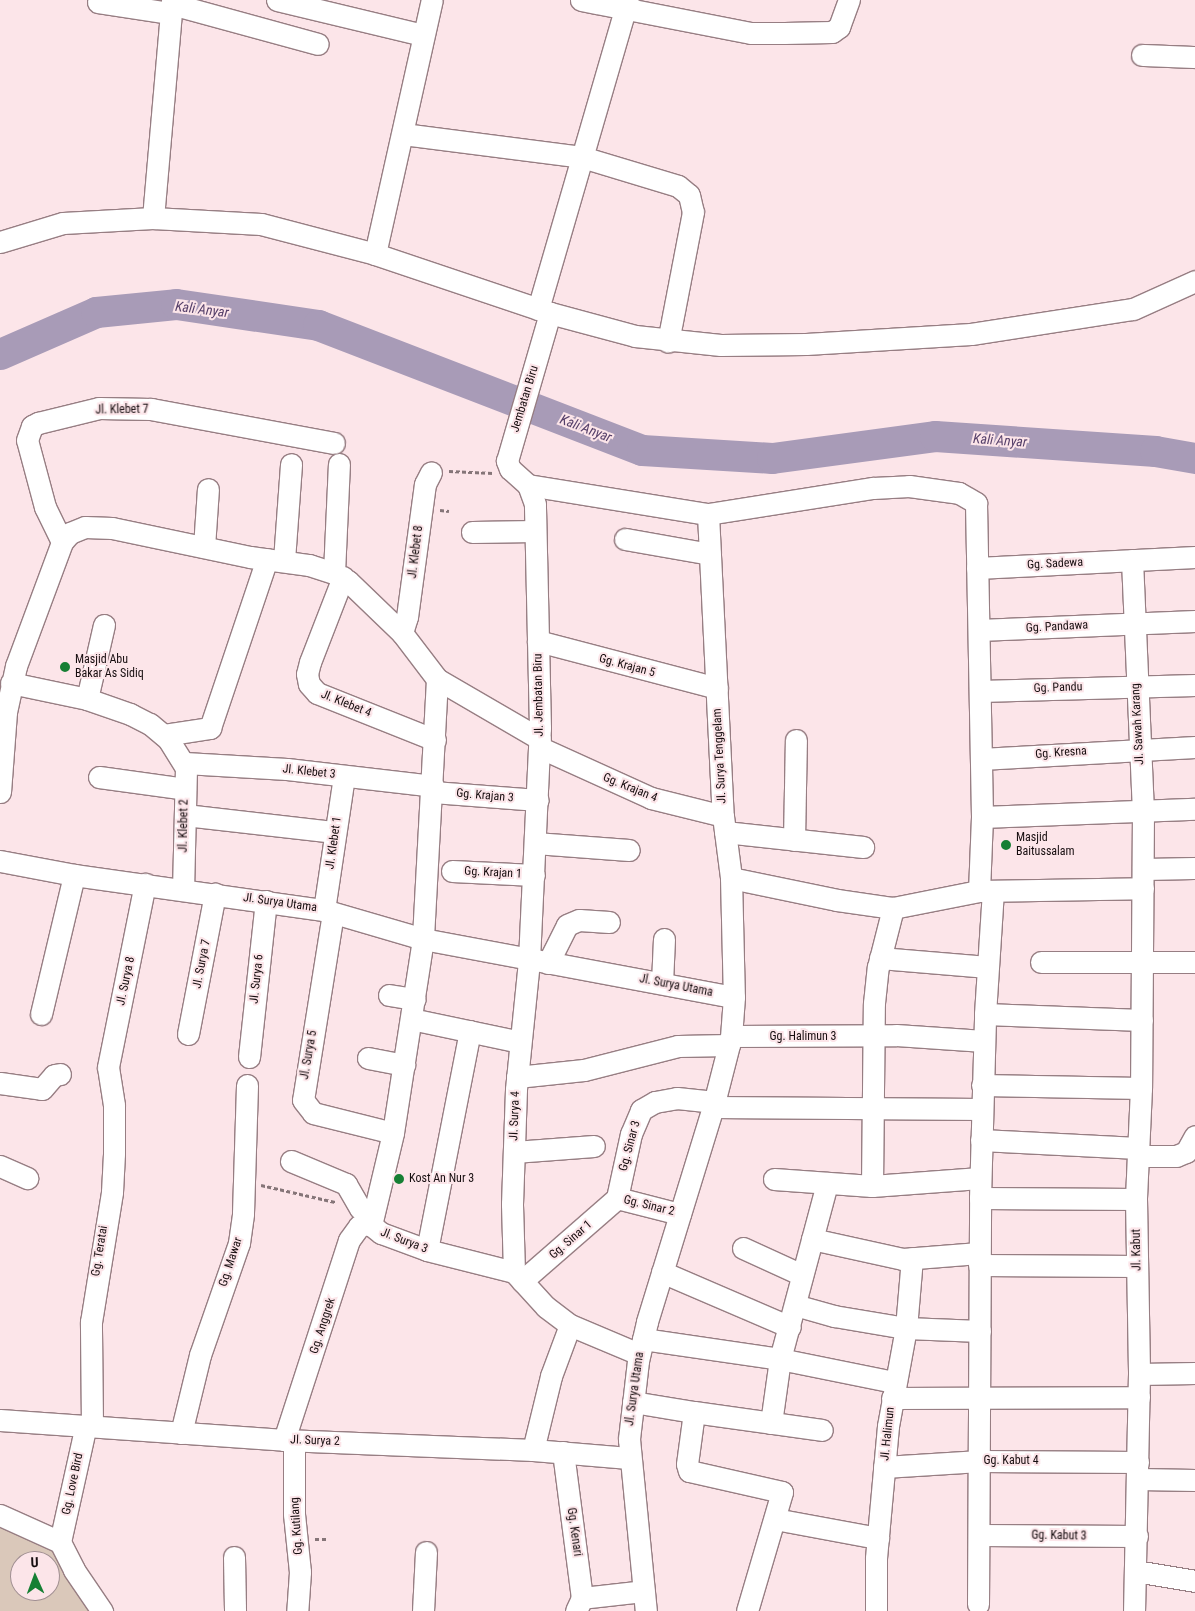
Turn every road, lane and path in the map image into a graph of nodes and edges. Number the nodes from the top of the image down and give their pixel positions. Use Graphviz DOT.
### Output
graph roads {
  1 [pos="277,0"];
  2 [pos="432,0"];
  3 [pos="581,0"];
  4 [pos="849,0"];
  5 [pos="98,2"];
  6 [pos="627,4"];
  7 [pos="172,6"];
  8 [pos="423,35"];
  9 [pos="318,44"];
  10 [pos="1142,55"];
  11 [pos="1195,57"];
  12 [pos="404,134"];
  13 [pos="582,157"];
  14 [pos="153,218"];
  15 [pos="0,242"];
  16 [pos="375,254"];
  17 [pos="1195,281"];
  18 [pos="544,311"];
  19 [pos="668,342"];
  20 [pos="334,443"];
  21 [pos="291,464"];
  22 [pos="338,464"];
  23 [pos="508,465"];
  24 [pos="431,472"];
  25 [pos="528,485"];
  26 [pos="208,489"];
  27 [pos="708,514"];
  28 [pos="472,532"];
  29 [pos="535,532"];
  30 [pos="625,539"];
  31 [pos="62,542"];
  32 [pos="204,547"];
  33 [pos="710,554"];
  34 [pos="1195,557"];
  35 [pos="276,560"];
  36 [pos="1132,560"];
  37 [pos="977,568"];
  38 [pos="338,575"];
  39 [pos="1195,621"];
  40 [pos="1135,623"];
  41 [pos="104,625"];
  42 [pos="978,630"];
  43 [pos="402,633"];
  44 [pos="538,641"];
  45 [pos="437,679"];
  46 [pos="7,685"];
  47 [pos="1195,685"];
  48 [pos="1136,686"];
  49 [pos="717,688"];
  50 [pos="980,691"];
  51 [pos="87,700"];
  52 [pos="164,735"];
  53 [pos="435,740"];
  54 [pos="796,740"];
  55 [pos="540,743"];
  56 [pos="1195,747"];
  57 [pos="1140,748"];
  58 [pos="981,759"];
  59 [pos="184,763"];
  60 [pos="344,776"];
  61 [pos="99,777"];
  62 [pos="185,789"];
  63 [pos="433,789"];
  64 [pos="0,792"];
  65 [pos="538,800"];
  66 [pos="1195,809"];
  67 [pos="1143,811"];
  68 [pos="185,815"];
  69 [pos="982,817"];
  70 [pos="724,824"];
  71 [pos="336,832"];
  72 [pos="794,840"];
  73 [pos="536,843"];
  74 [pos="863,847"];
  75 [pos="630,850"];
  76 [pos="0,861"];
  77 [pos="1195,868"];
  78 [pos="452,870"];
  79 [pos="74,875"];
  80 [pos="534,875"];
  81 [pos="730,878"];
  82 [pos="1143,879"];
  83 [pos="145,884"];
  84 [pos="183,890"];
  85 [pos="986,891"];
  86 [pos="215,894"];
  87 [pos="266,901"];
  88 [pos="893,908"];
  89 [pos="329,911"];
  90 [pos="610,922"];
  91 [pos="423,939"];
  92 [pos="664,939"];
  93 [pos="880,958"];
  94 [pos="539,961"];
  95 [pos="1042,962"];
  96 [pos="1143,962"];
  97 [pos="1195,962"];
  98 [pos="988,967"];
  99 [pos="662,983"];
  100 [pos="389,995"];
  101 [pos="734,997"];
  102 [pos="415,999"];
  103 [pos="41,1014"];
  104 [pos="985,1014"];
  105 [pos="416,1020"];
  106 [pos="1142,1020"];
  107 [pos="470,1031"];
  108 [pos="188,1034"];
  109 [pos="874,1035"];
  110 [pos="731,1040"];
  111 [pos="984,1041"];
  112 [pos="520,1042"];
  113 [pos="249,1057"];
  114 [pos="368,1058"];
  115 [pos="404,1065"];
  116 [pos="60,1074"];
  117 [pos="517,1077"];
  118 [pos="110,1078"];
  119 [pos="0,1083"];
  120 [pos="248,1085"];
  121 [pos="982,1085"];
  122 [pos="1141,1088"];
  123 [pos="714,1104"];
  124 [pos="875,1108"];
  125 [pos="982,1109"];
  126 [pos="393,1133"];
  127 [pos="1195,1136"];
  128 [pos="981,1140"];
  129 [pos="594,1146"];
  130 [pos="514,1152"];
  131 [pos="1138,1152"];
  132 [pos="291,1161"];
  133 [pos="0,1166"];
  134 [pos="27,1178"];
  135 [pos="774,1179"];
  136 [pos="244,1181"];
  137 [pos="826,1183"];
  138 [pos="872,1186"];
  139 [pos="980,1188"];
  140 [pos="617,1198"];
  141 [pos="1136,1199"];
  142 [pos="342,1205"];
  143 [pos="680,1214"];
  144 [pos="372,1219"];
  145 [pos="812,1239"];
  146 [pos="743,1248"];
  147 [pos="426,1250"];
  148 [pos="912,1258"];
  149 [pos="979,1259"];
  150 [pos="1137,1266"];
  151 [pos="662,1272"];
  152 [pos="802,1275"];
  153 [pos="518,1276"];
  154 [pos="795,1305"];
  155 [pos="570,1325"];
  156 [pos="790,1327"];
  157 [pos="906,1328"];
  158 [pos="980,1331"];
  159 [pos="641,1347"];
  160 [pos="780,1358"];
  161 [pos="1139,1374"];
  162 [pos="1195,1374"];
  163 [pos="893,1390"];
  164 [pos="1139,1397"];
  165 [pos="633,1402"];
  166 [pos="694,1412"];
  167 [pos="0,1420"];
  168 [pos="771,1423"];
  169 [pos="89,1425"];
  170 [pos="822,1430"];
  171 [pos="181,1433"];
  172 [pos="289,1440"];
  173 [pos="533,1450"];
  174 [pos="563,1452"];
  175 [pos="629,1458"];
  176 [pos="980,1461"];
  177 [pos="884,1467"];
  178 [pos="1138,1470"];
  179 [pos="1195,1480"];
  180 [pos="0,1515"];
  181 [pos="775,1519"];
  182 [pos="980,1535"];
  183 [pos="1137,1536"];
  184 [pos="878,1538"];
  185 [pos="60,1542"];
  186 [pos="426,1552"];
  187 [pos="234,1557"];
  188 [pos="1136,1571"];
  189 [pos="1195,1581"];
  190 [pos="645,1601"];
  191 [pos="978,1604"];
  192 [pos="579,1605"];
  193 [pos="102,1611"];
  194 [pos="235,1611"];
  195 [pos="297,1611"];
  196 [pos="423,1611"];
  197 [pos="747,1611"];
  198 [pos="876,1611"];
  199 [pos="1134,1611"];
  1 -- 8 [label="street"];
  2 -- 8 [label="street"];
  3 -- 6 [label="street"];
  4 -- 6 [label="street"];
  5 -- 7 [label="street"];
  6 -- 13 [label="street, Jembatan Biru"];
  7 -- 9 [label="street"];
  7 -- 14 [label="street"];
  8 -- 12 [label="street"];
  10 -- 11 [label="street"];
  12 -- 13 [label="street"];
  12 -- 16 [label="street"];
  13 -- 18 [label="street, Jembatan Biru"];
  13 -- 19 [label="street"];
  14 -- 15 [label="street"];
  14 -- 16 [label="street"];
  16 -- 18 [label="street"];
  17 -- 19 [label="street"];
  18 -- 19 [label="street"];
  18 -- 23 [label="street, Jembatan Biru"];
  20 -- 31 [label="street, Jl. Klebet 7"];
  21 -- 35 [label="street"];
  22 -- 38 [label="street, Jl. Klebet 4"];
  23 -- 24 [label="path"];
  23 -- 25 [label="street"];
  24 -- 43 [label="street, Jl. Klebet 8"];
  25 -- 27 [label="street"];
  25 -- 29 [label="street, Jl. Jembatan Biru"];
  26 -- 32 [label="street"];
  27 -- 33 [label="street, Jl. Surya Tenggelam"];
  27 -- 37 [label="street"];
  28 -- 29 [label="street"];
  29 -- 44 [label="street, Jl. Jembatan Biru"];
  30 -- 33 [label="street"];
  31 -- 32 [label="street"];
  31 -- 46 [label="street"];
  32 -- 35 [label="street"];
  33 -- 49 [label="street, Jl. Surya Tenggelam"];
  34 -- 36 [label="street, Gg. Sadewa"];
  35 -- 38 [label="street"];
  35 -- 52 [label="street"];
  36 -- 37 [label="street, Gg. Sadewa"];
  36 -- 40 [label="street, Jl. Sawah Karang"];
  37 -- 42 [label="street"];
  38 -- 43 [label="street"];
  38 -- 53 [label="street, Jl. Klebet 4"];
  39 -- 40 [label="street, Gg. Pandawa"];
  40 -- 42 [label="street, Gg. Pandawa"];
  40 -- 48 [label="street, Jl. Sawah Karang"];
  41 -- 51 [label="street"];
  42 -- 50 [label="street"];
  43 -- 45 [label="street"];
  44 -- 49 [label="street, Gg. Krajan 5"];
  44 -- 55 [label="street, Jl. Jembatan Biru"];
  45 -- 53 [label="street, Jl. Surya 3"];
  45 -- 55 [label="street, Gg. Krajan 4"];
  46 -- 51 [label="street"];
  46 -- 64 [label="street"];
  47 -- 48 [label="street, Gg. Pandu"];
  48 -- 50 [label="street, Gg. Pandu"];
  48 -- 57 [label="street, Jl. Sawah Karang"];
  49 -- 70 [label="street, Jl. Surya Tenggelam"];
  50 -- 58 [label="street"];
  51 -- 52 [label="street"];
  52 -- 59 [label="street"];
  53 -- 63 [label="street, Jl. Surya 3"];
  54 -- 72 [label="street"];
  55 -- 65 [label="street, Jl. Jembatan Biru"];
  55 -- 70 [label="street, Gg. Krajan 4"];
  56 -- 57 [label="street, Gg. Kresna"];
  57 -- 58 [label="street, Gg. Kresna"];
  57 -- 67 [label="street, Jl. Sawah Karang"];
  58 -- 69 [label="street"];
  59 -- 60 [label="street, Jl. Klebet 3"];
  59 -- 62 [label="street, Jl. Klebet 2"];
  60 -- 63 [label="street, Jl. Klebet 3"];
  60 -- 71 [label="street, Jl. Klebet 1"];
  61 -- 62 [label="street"];
  62 -- 68 [label="street, Jl. Klebet 2"];
  63 -- 65 [label="street, Gg. Krajan 3"];
  63 -- 91 [label="street, Jl. Surya 3"];
  65 -- 73 [label="street, Jl. Jembatan Biru"];
  66 -- 67 [label="street"];
  67 -- 69 [label="street"];
  67 -- 82 [label="street, Jl. Sawah Karang"];
  68 -- 71 [label="street"];
  68 -- 84 [label="street, Jl. Klebet 2"];
  69 -- 85 [label="street"];
  70 -- 72 [label="street, Gg. Krajan 4"];
  70 -- 81 [label="street, Jl. Surya Tenggelam"];
  71 -- 89 [label="street, Jl. Klebet 1"];
  72 -- 74 [label="street, Gg. Krajan 4"];
  73 -- 75 [label="street"];
  73 -- 80 [label="street, Jl. Jembatan Biru"];
  76 -- 79 [label="street, Jl. Surya Utama"];
  77 -- 82 [label="street"];
  78 -- 80 [label="street, Gg. Krajan 1"];
  79 -- 83 [label="street, Jl. Surya Utama"];
  79 -- 103 [label="street"];
  80 -- 94 [label="street, Jl. Jembatan Biru"];
  81 -- 88 [label="street"];
  81 -- 101 [label="street, Jl. Surya Tenggelam"];
  82 -- 85 [label="street"];
  82 -- 96 [label="street, Jl. Kabut"];
  83 -- 84 [label="street, Jl. Surya Utama"];
  83 -- 118 [label="street, Jl. Surya 8"];
  84 -- 86 [label="street, Jl. Surya Utama"];
  85 -- 88 [label="street"];
  85 -- 98 [label="street"];
  86 -- 87 [label="street, Jl. Surya Utama"];
  86 -- 108 [label="street, Jl. Surya 7"];
  87 -- 89 [label="street, Jl. Surya Utama"];
  87 -- 113 [label="street, Jl. Surya 6"];
  88 -- 93 [label="street"];
  89 -- 91 [label="street, Jl. Surya Utama"];
  89 -- 126 [label="street, Jl. Surya 5"];
  90 -- 94 [label="street"];
  91 -- 94 [label="street, Jl. Surya Utama"];
  91 -- 102 [label="street, Jl. Surya 3"];
  92 -- 99 [label="street"];
  93 -- 98 [label="street"];
  93 -- 109 [label="street"];
  94 -- 99 [label="street, Jl. Surya Utama"];
  94 -- 112 [label="street, Jl. Surya 4"];
  95 -- 96 [label="street"];
  96 -- 97 [label="street"];
  96 -- 106 [label="street, Jl. Kabut"];
  98 -- 104 [label="street"];
  99 -- 101 [label="street, Jl. Surya Utama"];
  100 -- 102 [label="street"];
  101 -- 110 [label="street, Jl. Surya Utama"];
  102 -- 115 [label="street, Jl. Surya 3"];
  104 -- 106 [label="street"];
  104 -- 111 [label="street"];
  105 -- 107 [label="street"];
  106 -- 122 [label="street, Jl. Kabut"];
  107 -- 112 [label="street"];
  107 -- 147 [label="street"];
  109 -- 110 [label="street, Gg. Halimun 3"];
  109 -- 111 [label="street, Gg. Halimun 3"];
  109 -- 124 [label="street"];
  110 -- 117 [label="street, Gg. Halimun 3"];
  110 -- 123 [label="street, Jl. Surya Utama"];
  111 -- 121 [label="street"];
  112 -- 117 [label="street, Jl. Surya 4"];
  114 -- 115 [label="street"];
  115 -- 126 [label="street, Jl. Surya 3"];
  116 -- 119 [label="street"];
  117 -- 130 [label="street, Jl. Surya 4"];
  118 -- 169 [label="street, Gg. Teratai"];
  120 -- 136 [label="street, Gg. Mawar"];
  121 -- 122 [label="street"];
  121 -- 125 [label="street"];
  122 -- 131 [label="street, Jl. Kabut"];
  123 -- 124 [label="street"];
  123 -- 140 [label="street, Gg. Sinar 3"];
  123 -- 143 [label="street, Jl. Surya Utama"];
  124 -- 125 [label="street"];
  124 -- 138 [label="street"];
  125 -- 128 [label="street"];
  126 -- 144 [label="street, Jl. Surya 3"];
  127 -- 131 [label="street"];
  128 -- 131 [label="street"];
  128 -- 139 [label="street"];
  129 -- 130 [label="street"];
  130 -- 153 [label="street, Jl. Surya 4"];
  131 -- 141 [label="street, Jl. Kabut"];
  132 -- 144 [label="street"];
  133 -- 134 [label="street"];
  135 -- 137 [label="street"];
  136 -- 142 [label="path"];
  136 -- 171 [label="street, Gg. Mawar"];
  137 -- 138 [label="street"];
  137 -- 145 [label="street"];
  138 -- 139 [label="street"];
  139 -- 141 [label="street"];
  139 -- 149 [label="street"];
  140 -- 143 [label="street, Gg. Sinar 2"];
  140 -- 153 [label="street, Gg. Sinar 1"];
  141 -- 150 [label="street, Jl. Kabut"];
  143 -- 151 [label="street, Jl. Surya Utama"];
  144 -- 147 [label="street, Jl. Surya 3"];
  144 -- 172 [label="street, Gg. Anggrek"];
  145 -- 148 [label="street"];
  145 -- 152 [label="street"];
  146 -- 152 [label="street"];
  147 -- 153 [label="street, Jl. Surya 3"];
  148 -- 149 [label="street"];
  148 -- 157 [label="street, Jl. Halimun"];
  149 -- 150 [label="street"];
  149 -- 158 [label="street"];
  150 -- 161 [label="street, Jl. Kabut"];
  151 -- 156 [label="street"];
  151 -- 159 [label="street, Jl. Surya Utama"];
  152 -- 154 [label="street"];
  153 -- 155 [label="street"];
  154 -- 156 [label="street"];
  154 -- 157 [label="street"];
  155 -- 159 [label="street"];
  155 -- 173 [label="street"];
  156 -- 160 [label="street"];
  157 -- 158 [label="street"];
  157 -- 163 [label="street, Jl. Halimun"];
  158 -- 176 [label="street"];
  159 -- 160 [label="street"];
  159 -- 165 [label="street, Jl. Surya Utama"];
  160 -- 163 [label="street"];
  160 -- 168 [label="street"];
  161 -- 162 [label="street"];
  161 -- 164 [label="street, Jl. Kabut"];
  163 -- 164 [label="street"];
  163 -- 177 [label="street, Jl. Halimun"];
  164 -- 178 [label="street, Jl. Kabut"];
  165 -- 166 [label="street"];
  165 -- 175 [label="street, Jl. Surya Utama"];
  166 -- 168 [label="street"];
  166 -- 181 [label="street"];
  167 -- 169 [label="street, Jl. Surya 2"];
  168 -- 170 [label="street"];
  169 -- 171 [label="street, Jl. Surya 2"];
  169 -- 185 [label="street, Gg. Love Bird"];
  171 -- 172 [label="street, Jl. Surya 2"];
  172 -- 173 [label="street, Jl. Surya 2"];
  172 -- 195 [label="street, Gg. Kutilang"];
  173 -- 174 [label="street, Jl. Surya 2"];
  174 -- 175 [label="street, Jl. Surya 2"];
  174 -- 192 [label="street, Gg. Kenari"];
  175 -- 190 [label="street, Jl. Surya Utama"];
  176 -- 177 [label="street, Gg. Kabut 4"];
  176 -- 178 [label="street, Gg. Kabut 4"];
  176 -- 182 [label="street"];
  177 -- 184 [label="street, Jl. Halimun"];
  178 -- 179 [label="street, Gg. Kabut 4"];
  178 -- 183 [label="street, Jl. Kabut"];
  180 -- 185 [label="street"];
  181 -- 184 [label="street"];
  181 -- 197 [label="street"];
  182 -- 183 [label="street, Gg. Kabut 3"];
  182 -- 191 [label="street"];
  183 -- 188 [label="street, Jl. Kabut"];
  184 -- 198 [label="street, Jl. Halimun"];
  185 -- 193 [label="street"];
  186 -- 196 [label="street"];
  187 -- 194 [label="street"];
  188 -- 189 [label="street"];
  188 -- 199 [label="street, Jl. Kabut"];
  190 -- 192 [label="street"];
}
